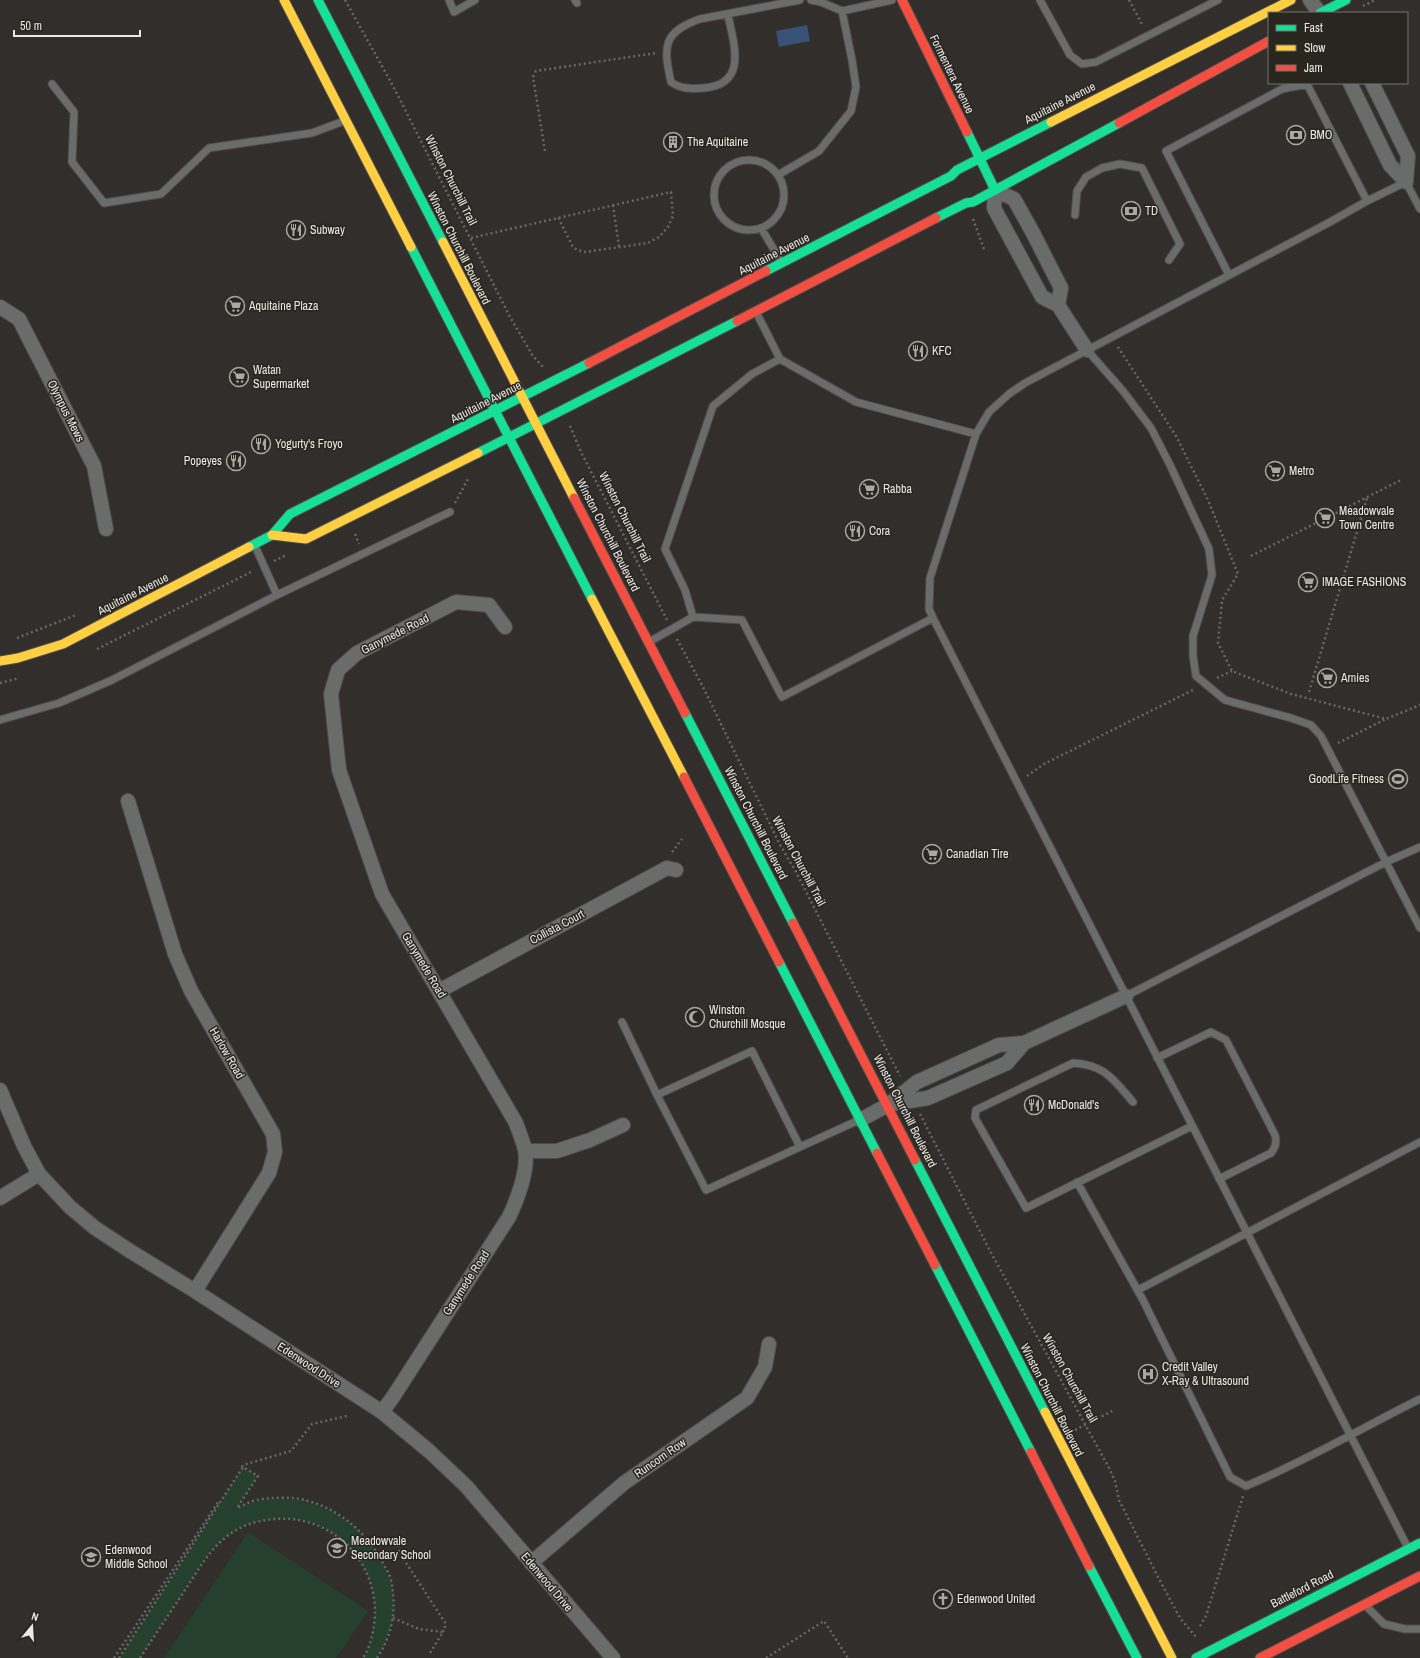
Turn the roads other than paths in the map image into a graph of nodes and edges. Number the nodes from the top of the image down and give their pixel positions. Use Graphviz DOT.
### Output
graph roads {
  1 [pos="284,0"];
  2 [pos="318,0"];
  3 [pos="449,0"];
  4 [pos="476,0"];
  5 [pos="800,0"];
  6 [pos="811,0"];
  7 [pos="892,0"];
  8 [pos="902,0"];
  9 [pos="1040,0"];
  10 [pos="1218,0"];
  11 [pos="1291,0"];
  12 [pos="1310,0"];
  13 [pos="1346,0"];
  14 [pos="842,11"];
  15 [pos="1319,12"];
  16 [pos="1322,12"];
  17 [pos="728,14"];
  18 [pos="1268,42"];
  19 [pos="52,84"];
  20 [pos="1350,84"];
  21 [pos="1372,84"];
  22 [pos="346,120"];
  23 [pos="980,158"];
  24 [pos="778,174"];
  25 [pos="1420,175"];
  26 [pos="1406,182"];
  27 [pos="995,190"];
  28 [pos="1367,201"];
  29 [pos="1420,209"];
  30 [pos="1075,215"];
  31 [pos="761,228"];
  32 [pos="1169,260"];
  33 [pos="782,263"];
  34 [pos="1229,275"];
  35 [pos="1058,305"];
  36 [pos="0,307"];
  37 [pos="756,311"];
  38 [pos="1087,350"];
  39 [pos="780,359"];
  40 [pos="522,397"];
  41 [pos="495,411"];
  42 [pos="537,424"];
  43 [pos="976,434"];
  44 [pos="509,438"];
  45 [pos="450,512"];
  46 [pos="106,529"];
  47 [pos="272,535"];
  48 [pos="255,544"];
  49 [pos="277,595"];
  50 [pos="693,617"];
  51 [pos="933,618"];
  52 [pos="506,627"];
  53 [pos="649,642"];
  54 [pos="0,661"];
  55 [pos="0,720"];
  56 [pos="128,801"];
  57 [pos="1420,847"];
  58 [pos="1386,862"];
  59 [pos="676,870"];
  60 [pos="1420,928"];
  61 [pos="439,991"];
  62 [pos="1126,996"];
  63 [pos="622,1022"];
  64 [pos="1024,1043"];
  65 [pos="1157,1058"];
  66 [pos="0,1090"];
  67 [pos="657,1095"];
  68 [pos="1132,1102"];
  69 [pos="888,1105"];
  70 [pos="860,1120"];
  71 [pos="623,1125"];
  72 [pos="1192,1126"];
  73 [pos="1420,1142"];
  74 [pos="800,1148"];
  75 [pos="526,1151"];
  76 [pos="39,1174"];
  77 [pos="1219,1179"];
  78 [pos="1078,1182"];
  79 [pos="0,1198"];
  80 [pos="1247,1233"];
  81 [pos="1138,1290"];
  82 [pos="195,1291"];
  83 [pos="769,1344"];
  84 [pos="1420,1399"];
  85 [pos="382,1412"];
  86 [pos="1350,1435"];
  87 [pos="1420,1542"];
  88 [pos="1408,1549"];
  89 [pos="531,1563"];
  90 [pos="1420,1576"];
  91 [pos="1364,1604"];
  92 [pos="1420,1629"];
  93 [pos="613,1658"];
  94 [pos="1137,1658"];
  95 [pos="1172,1658"];
  96 [pos="1196,1658"];
  97 [pos="1260,1658"];
  1 -- 22 [label="main road"];
  2 -- 40 [label="main road, Winston Churchill Boulevard"];
  3 -- 4 [label="lane"];
  5 -- 17 [label="lane"];
  6 -- 14 [label="lane"];
  7 -- 14 [label="lane"];
  8 -- 23 [label="main road, Formentera Avenue"];
  9 -- 10 [label="lane"];
  11 -- 23 [label="main road, Aquitaine Avenue"];
  12 -- 15 [label="street"];
  13 -- 16 [label="main road"];
  14 -- 24 [label="lane"];
  17 -- 17 [label="lane"];
  18 -- 27 [label="main road"];
  19 -- 22 [label="lane"];
  20 -- 26 [label="street"];
  21 -- 26 [label="street"];
  22 -- 41 [label="main road"];
  23 -- 27 [label="main road, Formentera Avenue"];
  23 -- 33 [label="main road, Aquitaine Avenue"];
  24 -- 31 [label="lane"];
  24 -- 31 [label="lane"];
  25 -- 26 [label="street"];
  26 -- 28 [label="lane"];
  26 -- 29 [label="lane"];
  27 -- 35 [label="street"];
  27 -- 35 [label="street"];
  27 -- 37 [label="main road"];
  28 -- 34 [label="lane"];
  28 -- 34 [label="lane"];
  30 -- 32 [label="lane"];
  31 -- 33 [label="lane"];
  33 -- 40 [label="main road, Aquitaine Avenue"];
  34 -- 38 [label="lane"];
  35 -- 38 [label="street"];
  36 -- 46 [label="street, Olympus Mews"];
  37 -- 39 [label="lane"];
  37 -- 42 [label="main road"];
  38 -- 43 [label="lane"];
  38 -- 58 [label="lane"];
  39 -- 43 [label="lane"];
  39 -- 50 [label="lane"];
  40 -- 41 [label="main road, Aquitaine Avenue"];
  40 -- 42 [label="main road, Winston Churchill Boulevard"];
  41 -- 44 [label="main road"];
  41 -- 47 [label="main road, Aquitaine Avenue"];
  42 -- 44 [label="main road"];
  42 -- 53 [label="main road, Winston Churchill Boulevard"];
  43 -- 51 [label="lane"];
  44 -- 47 [label="main road"];
  44 -- 70 [label="main road"];
  45 -- 49 [label="lane"];
  47 -- 48 [label="main road, Aquitaine Avenue"];
  48 -- 49 [label="lane"];
  48 -- 54 [label="main road, Aquitaine Avenue"];
  49 -- 55 [label="lane"];
  50 -- 51 [label="lane"];
  50 -- 53 [label="lane"];
  51 -- 62 [label="lane"];
  52 -- 61 [label="street, Ganymede Road"];
  53 -- 69 [label="main road, Winston Churchill Boulevard"];
  56 -- 82 [label="street, Harlow Road"];
  57 -- 58 [label="lane"];
  58 -- 60 [label="lane"];
  58 -- 62 [label="lane"];
  59 -- 61 [label="street, Collista Court"];
  61 -- 75 [label="street, Ganymede Road"];
  62 -- 64 [label="street"];
  62 -- 65 [label="lane"];
  63 -- 67 [label="lane"];
  64 -- 69 [label="street"];
  64 -- 69 [label="street"];
  65 -- 72 [label="lane"];
  65 -- 77 [label="lane"];
  66 -- 76 [label="street, Edenwood Drive"];
  67 -- 74 [label="lane"];
  67 -- 74 [label="lane"];
  68 -- 78 [label="lane"];
  69 -- 70 [label="street"];
  69 -- 95 [label="main road, Winston Churchill Boulevard"];
  70 -- 74 [label="lane"];
  70 -- 94 [label="main road"];
  71 -- 75 [label="street"];
  72 -- 77 [label="lane"];
  72 -- 78 [label="lane"];
  73 -- 80 [label="lane"];
  75 -- 85 [label="street, Ganymede Road"];
  76 -- 79 [label="street"];
  76 -- 82 [label="street, Edenwood Drive"];
  77 -- 80 [label="lane"];
  78 -- 81 [label="lane"];
  80 -- 81 [label="lane"];
  80 -- 86 [label="lane"];
  81 -- 86 [label="lane"];
  82 -- 85 [label="street, Edenwood Drive"];
  83 -- 89 [label="street, Runcorn Row"];
  84 -- 86 [label="lane"];
  85 -- 89 [label="street, Edenwood Drive"];
  86 -- 88 [label="lane"];
  87 -- 88 [label="main road, Battleford Road"];
  88 -- 96 [label="main road, Battleford Road"];
  89 -- 93 [label="street, Edenwood Drive"];
  90 -- 91 [label="main road"];
  91 -- 92 [label="lane"];
  91 -- 97 [label="main road"];
}
